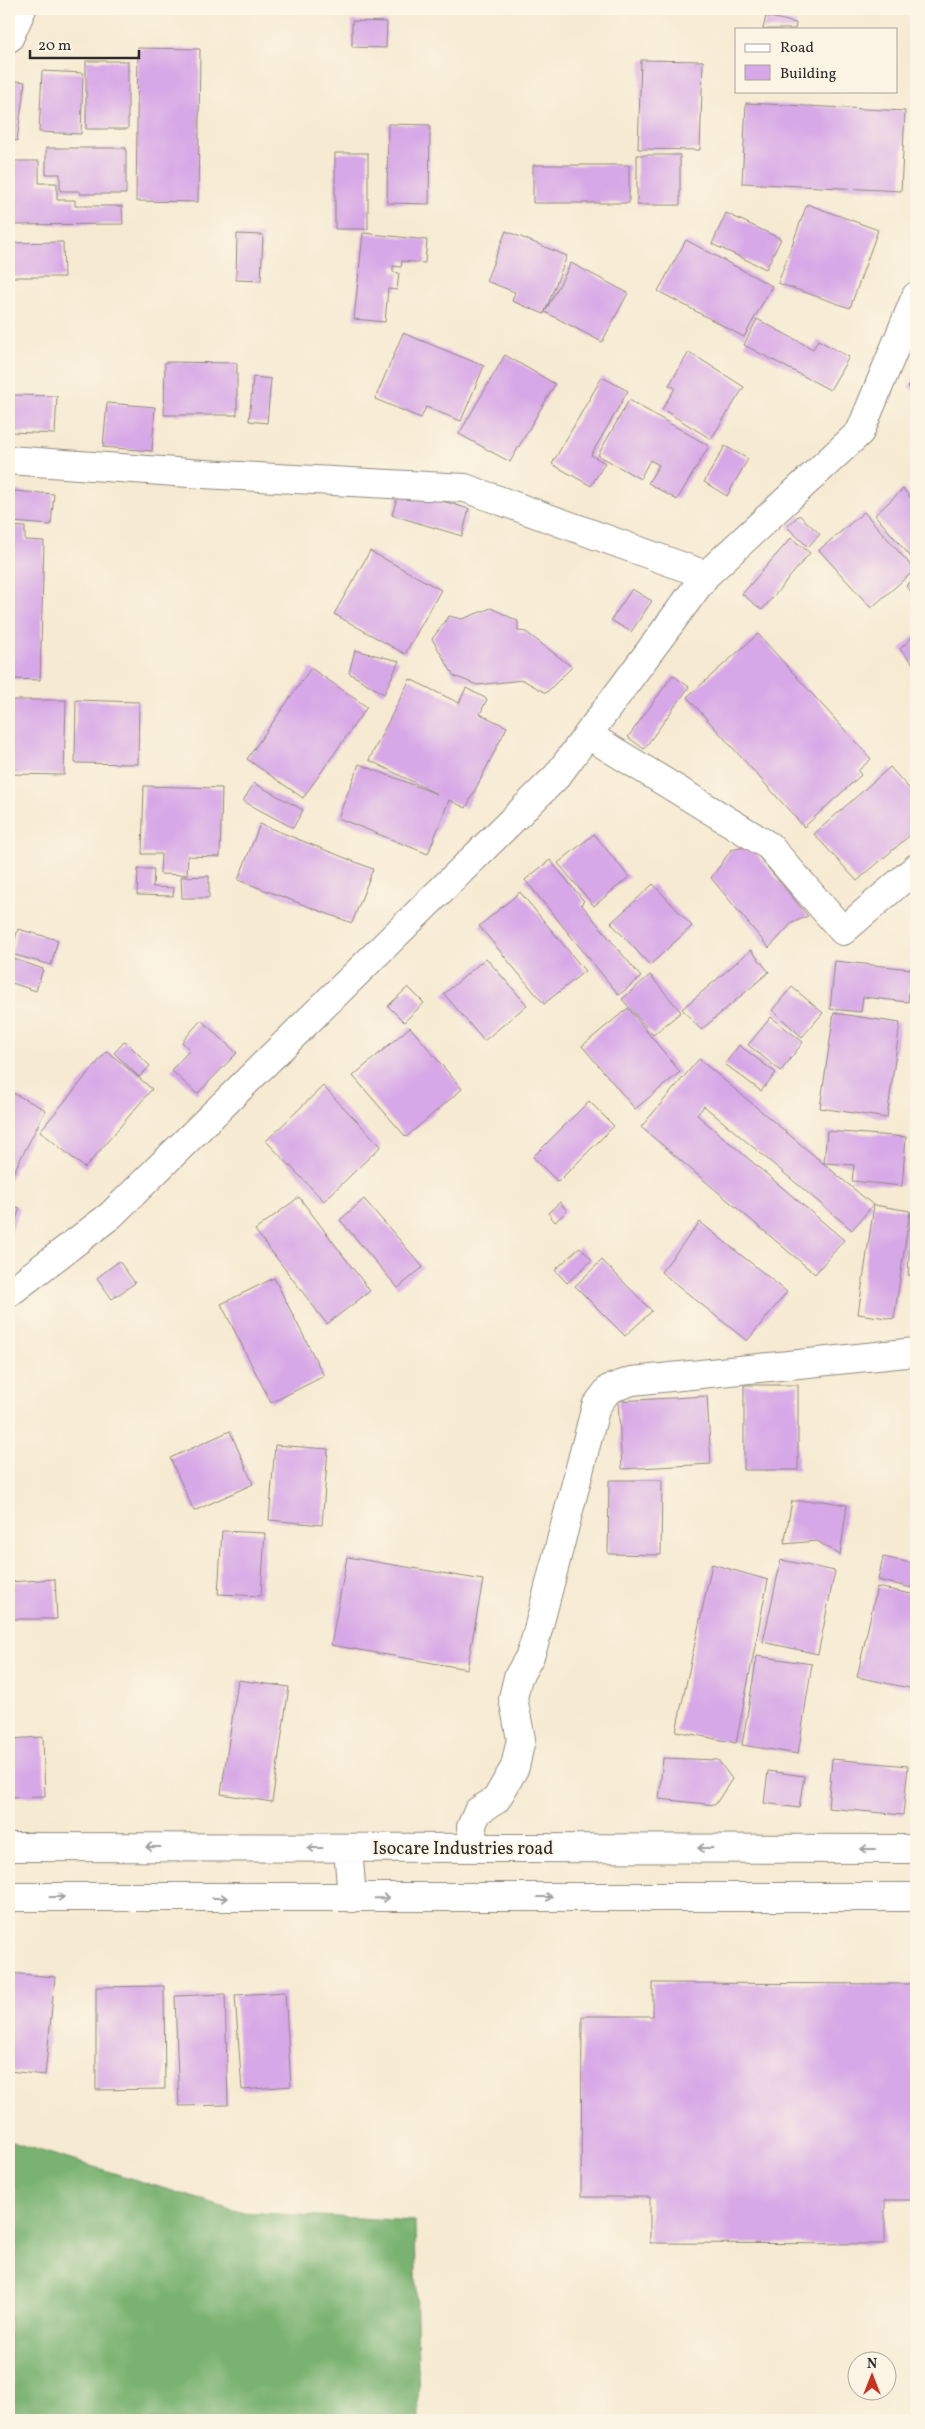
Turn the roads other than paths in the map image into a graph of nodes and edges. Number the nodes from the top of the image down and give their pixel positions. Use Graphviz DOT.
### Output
graph roads {
  1 [pos="22,9"];
  2 [pos="9,38"];
  3 [pos="916,296"];
  4 [pos="9,460"];
  5 [pos="706,575"];
  6 [pos="588,735"];
  7 [pos="916,868"];
  8 [pos="9,1293"];
  9 [pos="916,1352"];
  10 [pos="9,1847"];
  11 [pos="476,1847"];
  12 [pos="348,1848"];
  13 [pos="916,1849"];
  14 [pos="9,1897"];
  15 [pos="916,1897"];
  16 [pos="352,1898"];
  1 -- 2 [label="street"];
  3 -- 5 [label="street"];
  4 -- 5 [label="street"];
  5 -- 6 [label="street"];
  6 -- 7 [label="street"];
  6 -- 8 [label="street"];
  9 -- 11 [label="street"];
  12 -- 10 [label="street, Isocare Industries road, one-way"];
  11 -- 12 [label="street, Isocare Industries road"];
  13 -- 11 [label="street, Isocare Industries road, one-way"];
  12 -- 16 [label="street"];
  14 -- 16 [label="street, one-way"];
  16 -- 15 [label="street, one-way"];
}
